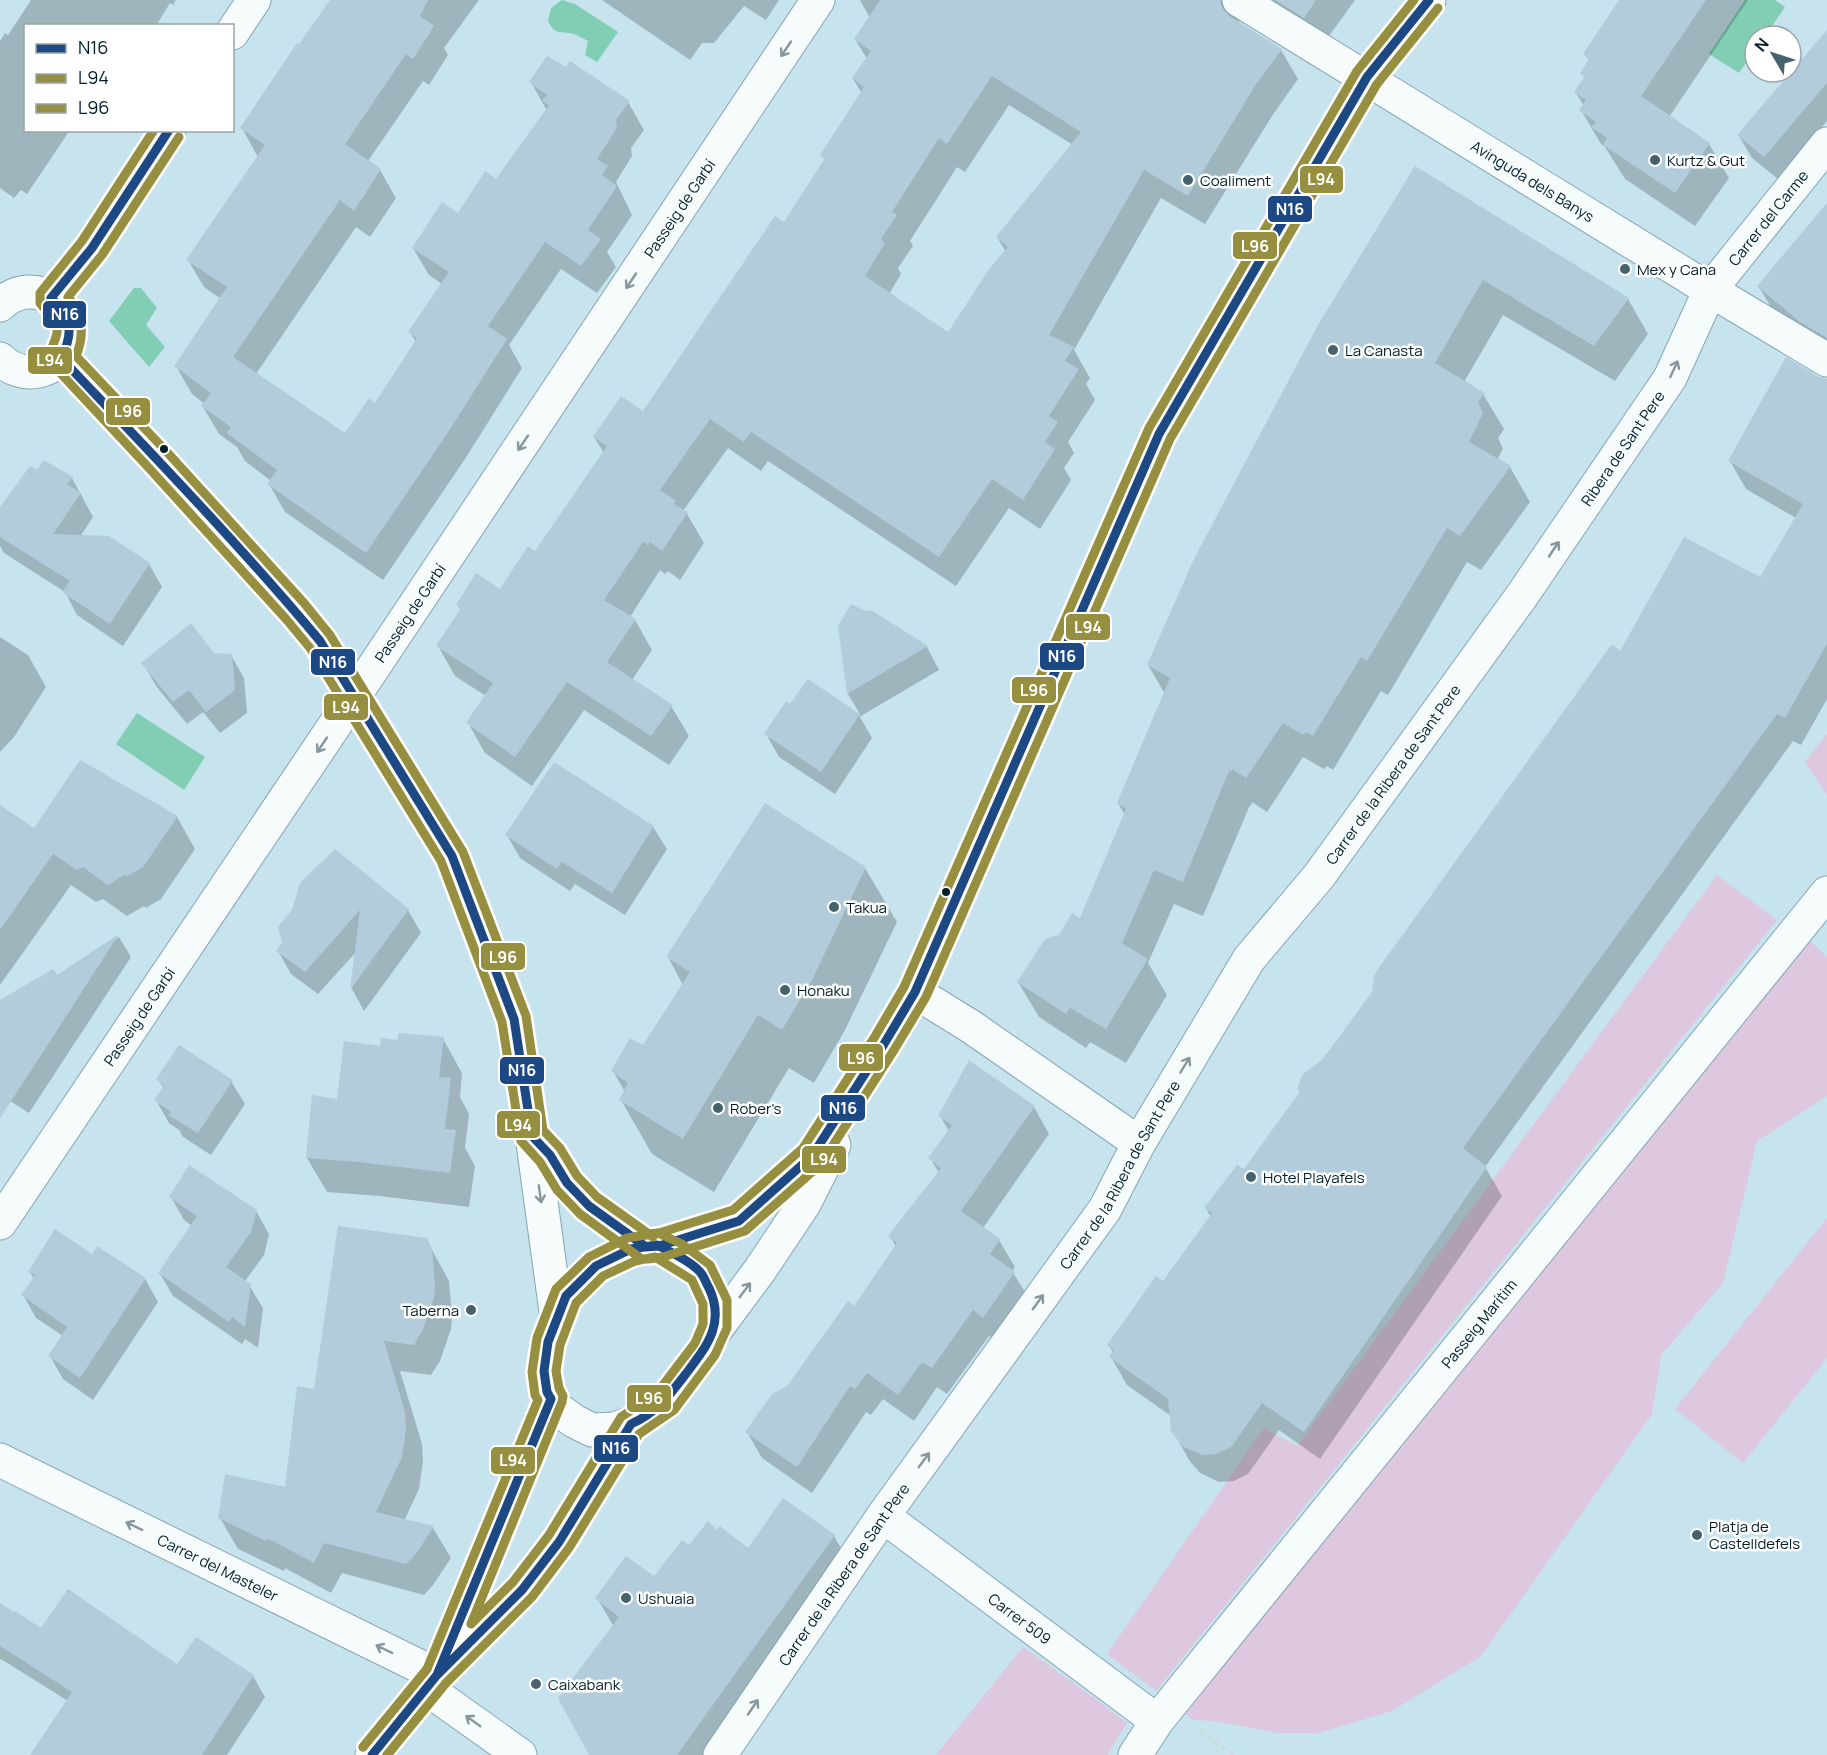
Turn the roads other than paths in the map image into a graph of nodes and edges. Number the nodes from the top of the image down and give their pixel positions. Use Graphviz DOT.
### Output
graph roads {
  1 [pos="254,0"];
  2 [pos="818,0"];
  3 [pos="1239,0"];
  4 [pos="1429,0"];
  5 [pos="234,30"];
  6 [pos="1367,77"];
  7 [pos="168,132"];
  8 [pos="1827,144"];
  9 [pos="1710,290"];
  10 [pos="51,298"];
  11 [pos="0,305"];
  12 [pos="61,358"];
  13 [pos="1827,360"];
  14 [pos="4,370"];
  15 [pos="1521,597"];
  16 [pos="353,698"];
  17 [pos="1827,893"];
  18 [pos="915,992"];
  19 [pos="884,1044"];
  20 [pos="532,1136"];
  21 [pos="1139,1143"];
  22 [pos="0,1223"];
  23 [pos="653,1247"];
  24 [pos="557,1319"];
  25 [pos="710,1337"];
  26 [pos="551,1399"];
  27 [pos="631,1424"];
  28 [pos="0,1460"];
  29 [pos="883,1516"];
  30 [pos="432,1682"];
  31 [pos="1157,1721"];
  32 [pos="372,1755"];
  33 [pos="520,1755"];
  34 [pos="720,1755"];
  35 [pos="1135,1755"];
  1 -- 5 [label="street"];
  2 -- 16 [label="street, Passeig de Garbí, one-way"];
  3 -- 6 [label="street, Avinguda dels Banys"];
  4 -- 6 [label="street"];
  6 -- 9 [label="street, Avinguda dels Banys"];
  6 -- 18 [label="street"];
  7 -- 10 [label="street"];
  8 -- 9 [label="street, Carrer del Carme"];
  9 -- 13 [label="street, Avinguda dels Banys"];
  15 -- 9 [label="street, Ribera de Sant Pere, one-way"];
  10 -- 11 [label="street"];
  10 -- 12 [label="street"];
  12 -- 14 [label="street"];
  12 -- 16 [label="street"];
  21 -- 15 [label="street, Carrer de la Ribera de Sant Pere, one-way"];
  16 -- 20 [label="street"];
  16 -- 22 [label="street, Passeig de Garbí, one-way"];
  17 -- 31 [label="street, Passeig Marítim"];
  18 -- 19 [label="street"];
  18 -- 21 [label="street"];
  19 -- 23 [label="street"];
  25 -- 19 [label="street, one-way"];
  20 -- 23 [label="street"];
  20 -- 24 [label="street, one-way"];
  29 -- 21 [label="street, Carrer de la Ribera de Sant Pere, one-way"];
  23 -- 24 [label="street"];
  23 -- 25 [label="street"];
  24 -- 26 [label="street"];
  25 -- 27 [label="street"];
  26 -- 27 [label="street"];
  26 -- 30 [label="street"];
  27 -- 30 [label="street"];
  30 -- 28 [label="street, Carrer del Masteler, one-way"];
  29 -- 31 [label="street, Carrer 509"];
  34 -- 29 [label="street, Carrer de la Ribera de Sant Pere, one-way"];
  30 -- 32 [label="street"];
  33 -- 30 [label="street, Carrer del Masteler, one-way"];
  31 -- 35 [label="street, Passeig Marítim"];
}
